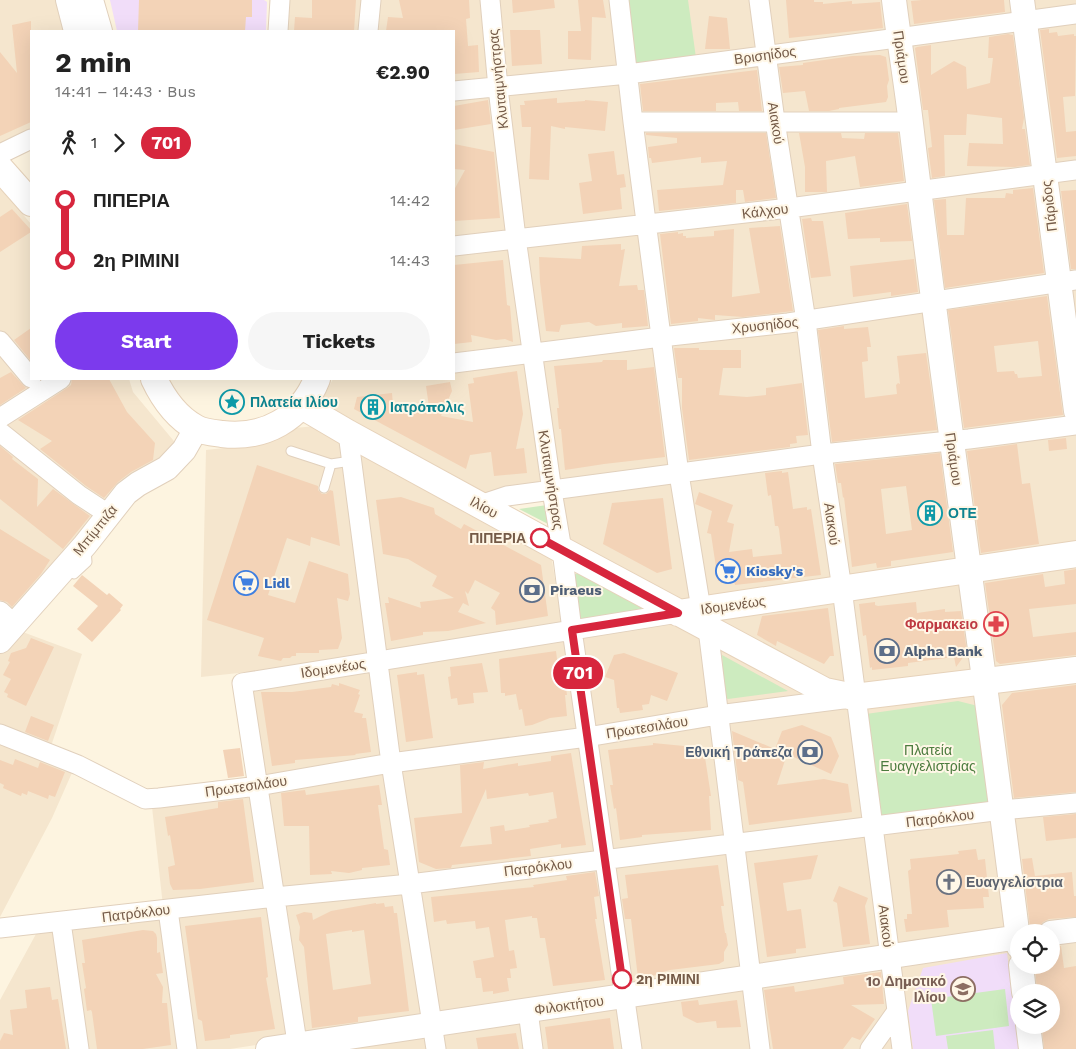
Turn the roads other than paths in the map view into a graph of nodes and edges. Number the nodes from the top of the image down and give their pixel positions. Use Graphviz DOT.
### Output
graph roads {
  1 [pos="68,0"];
  2 [pos="91,0"];
  3 [pos="280,0"];
  4 [pos="371,0"];
  5 [pos="490,0"];
  6 [pos="619,0"];
  7 [pos="759,0"];
  8 [pos="894,0"];
  9 [pos="1023,10"];
  10 [pos="1076,14"];
  11 [pos="76,30"];
  12 [pos="100,30"];
  13 [pos="278,30"];
  14 [pos="368,30"];
  15 [pos="899,38"];
  16 [pos="766,55"];
  17 [pos="628,74"];
  18 [pos="498,88"];
  19 [pos="455,92"];
  20 [pos="775,121"];
  21 [pos="633,122"];
  22 [pos="911,122"];
  23 [pos="30,139"];
  24 [pos="0,154"];
  25 [pos="0,168"];
  26 [pos="1076,170"];
  27 [pos="1045,175"];
  28 [pos="919,192"];
  29 [pos="30,201"];
  30 [pos="789,208"];
  31 [pos="647,224"];
  32 [pos="516,238"];
  33 [pos="455,246"];
  34 [pos="1067,282"];
  35 [pos="933,303"];
  36 [pos="806,321"];
  37 [pos="661,337"];
  38 [pos="0,341"];
  39 [pos="532,353"];
  40 [pos="455,362"];
  41 [pos="30,376"];
  42 [pos="52,380"];
  43 [pos="154,380"];
  44 [pos="319,380"];
  45 [pos="35,382"];
  46 [pos="302,406"];
  47 [pos="1076,412"];
  48 [pos="0,418"];
  49 [pos="1076,425"];
  50 [pos="196,429"];
  51 [pos="0,432"];
  52 [pos="348,433"];
  53 [pos="951,441"];
  54 [pos="291,451"];
  55 [pos="822,454"];
  56 [pos="351,461"];
  57 [pos="331,464"];
  58 [pos="679,474"];
  59 [pos="324,488"];
  60 [pos="552,491"];
  61 [pos="480,505"];
  62 [pos="108,514"];
  63 [pos="562,550"];
  64 [pos="1076,554"];
  65 [pos="970,571"];
  66 [pos="842,589"];
  67 [pos="696,617"];
  68 [pos="5,625"];
  69 [pos="572,630"];
  70 [pos="377,660"];
  71 [pos="1076,670"];
  72 [pos="985,682"];
  73 [pos="854,697"];
  74 [pos="718,715"];
  75 [pos="0,734"];
  76 [pos="587,736"];
  77 [pos="391,763"];
  78 [pos="258,786"];
  79 [pos="1076,803"];
  80 [pos="1002,810"];
  81 [pos="873,826"];
  82 [pos="734,843"];
  83 [pos="605,858"];
  84 [pos="410,884"];
  85 [pos="275,897"];
  86 [pos="168,910"];
  87 [pos="60,922"];
  88 [pos="1016,924"];
  89 [pos="0,928"];
  90 [pos="1076,930"];
  91 [pos="1060,932"];
  92 [pos="1010,942"];
  93 [pos="890,958"];
  94 [pos="750,978"];
  95 [pos="624,997"];
  96 [pos="528,1011"];
  97 [pos="897,1011"];
  98 [pos="432,1024"];
  99 [pos="1030,1034"];
  100 [pos="298,1047"];
  101 [pos="79,1049"];
  102 [pos="187,1049"];
  103 [pos="268,1049"];
  104 [pos="436,1049"];
  105 [pos="534,1049"];
  106 [pos="632,1049"];
  107 [pos="760,1049"];
  108 [pos="870,1049"];
  109 [pos="902,1049"];
  110 [pos="1032,1049"];
  1 -- 11 [label="street"];
  2 -- 12 [label="street"];
  3 -- 13 [label="street"];
  4 -- 14 [label="street"];
  5 -- 18 [label="street, Κλυταιμνήστρας"];
  6 -- 17 [label="street"];
  7 -- 16 [label="street, Αιακού"];
  8 -- 15 [label="street, Πριάμου"];
  9 -- 10 [label="street, Βρισηίδος"];
  9 -- 15 [label="street, Βρισηίδος"];
  9 -- 27 [label="street, Πάριδος"];
  15 -- 16 [label="street, Βρισηίδος"];
  15 -- 22 [label="street, Πριάμου"];
  16 -- 17 [label="street, Βρισηίδος"];
  16 -- 20 [label="street, Αιακού"];
  17 -- 18 [label="street, Βρισηίδος"];
  17 -- 21 [label="street"];
  18 -- 19 [label="street, Βρισηίδος"];
  18 -- 32 [label="street, Κλυταιμνήστρας"];
  20 -- 21 [label="street"];
  20 -- 22 [label="street"];
  20 -- 30 [label="street, Αιακού"];
  21 -- 31 [label="street"];
  22 -- 28 [label="street, Πριάμου"];
  23 -- 24 [label="street"];
  25 -- 29 [label="main road"];
  26 -- 27 [label="street, Κάλχου"];
  27 -- 28 [label="street, Κάλχου"];
  27 -- 34 [label="street, Πάριδος"];
  28 -- 30 [label="street, Κάλχου"];
  28 -- 35 [label="street, Πριάμου"];
  30 -- 31 [label="street, Κάλχου"];
  30 -- 36 [label="street, Αιακού"];
  31 -- 32 [label="street, Κάλχου"];
  31 -- 37 [label="street"];
  32 -- 33 [label="street, Κάλχου"];
  32 -- 39 [label="street, Κλυταιμνήστρας"];
  34 -- 35 [label="street, Χρυσηίδος"];
  34 -- 47 [label="street, Πάριδος"];
  35 -- 36 [label="street, Χρυσηίδος"];
  35 -- 53 [label="street, Πριάμου"];
  36 -- 37 [label="street, Χρυσηίδος"];
  36 -- 55 [label="street, Αιακού"];
  37 -- 39 [label="street, Χρυσηίδος"];
  37 -- 58 [label="street"];
  38 -- 41 [label="street"];
  39 -- 40 [label="street, Χρυσηίδος"];
  39 -- 60 [label="street, Κλυταιμνήστρας"];
  42 -- 45 [label="street"];
  43 -- 50 [label="main road"];
  44 -- 46 [label="main road"];
  45 -- 48 [label="street"];
  46 -- 50 [label="main road"];
  46 -- 52 [label="main road, Ιλίου"];
  49 -- 53 [label="street"];
  50 -- 62 [label="street, Μπίμπιζα"];
  51 -- 62 [label="street"];
  52 -- 56 [label="street"];
  52 -- 61 [label="main road, Ιλίου"];
  53 -- 55 [label="street"];
  53 -- 65 [label="street, Πριάμου"];
  54 -- 57 [label="lane"];
  55 -- 58 [label="street"];
  55 -- 66 [label="street, Αιακού"];
  56 -- 57 [label="lane"];
  56 -- 70 [label="street"];
  57 -- 59 [label="lane"];
  58 -- 60 [label="street"];
  58 -- 67 [label="street"];
  60 -- 61 [label="street"];
  60 -- 63 [label="street, Κλυταιμνήστρας"];
  61 -- 63 [label="main road, Ιλίου"];
  62 -- 68 [label="street, Μπίμπιζα"];
  63 -- 67 [label="main road, Ιλίου"];
  63 -- 69 [label="street, Κλυταιμνήστρας"];
  64 -- 65 [label="main road, Ιδομενέως"];
  65 -- 66 [label="main road, Ιδομενέως"];
  65 -- 72 [label="street, Πριάμου"];
  66 -- 67 [label="main road, Ιδομενέως"];
  66 -- 73 [label="street, Αιακού"];
  67 -- 69 [label="street, Ιδομενέως"];
  67 -- 73 [label="main road, Ιλίου"];
  67 -- 74 [label="street"];
  69 -- 70 [label="street, Ιδομενέως"];
  69 -- 76 [label="street, Κλυταιμνήστρας"];
  70 -- 77 [label="street"];
  70 -- 78 [label="street, Ιδομενέως"];
  71 -- 72 [label="main road, Πρωτεσιλάου"];
  72 -- 73 [label="main road, Πρωτεσιλάου"];
  72 -- 80 [label="street, Πριάμου"];
  73 -- 74 [label="street, Πρωτεσιλάου"];
  73 -- 81 [label="street, Αιακού"];
  74 -- 76 [label="street, Πρωτεσιλάου"];
  74 -- 82 [label="street"];
  75 -- 78 [label="street, Πρωτεσιλάου"];
  76 -- 77 [label="street, Πρωτεσιλάου"];
  76 -- 83 [label="street, Κλυταιμνήστρας"];
  77 -- 78 [label="street, Πρωτεσιλάου"];
  77 -- 84 [label="street"];
  78 -- 85 [label="street"];
  79 -- 80 [label="street, Πατρόκλου"];
  80 -- 81 [label="street, Πατρόκλου"];
  80 -- 88 [label="street, Πριάμου"];
  81 -- 82 [label="street, Πατρόκλου"];
  81 -- 93 [label="street, Αιακού"];
  82 -- 83 [label="street, Πατρόκλου"];
  82 -- 94 [label="street"];
  83 -- 84 [label="street, Πατρόκλου"];
  83 -- 95 [label="street, Κλυταιμνήστρας"];
  84 -- 85 [label="street, Πατρόκλου"];
  84 -- 98 [label="street"];
  85 -- 86 [label="street, Πατρόκλου"];
  85 -- 100 [label="street"];
  86 -- 87 [label="street, Πατρόκλου"];
  86 -- 102 [label="street"];
  87 -- 89 [label="street, Πατρόκλου"];
  87 -- 101 [label="street"];
  90 -- 91 [label="street"];
  92 -- 93 [label="street, Φιλοκτήτου"];
  93 -- 94 [label="street, Φιλοκτήτου"];
  93 -- 97 [label="street, Αιακού"];
  94 -- 95 [label="street, Φιλοκτήτου"];
  94 -- 107 [label="street"];
  95 -- 96 [label="street, Φιλοκτήτου"];
  95 -- 106 [label="street, Κλυταιμνήστρας"];
  96 -- 98 [label="street, Φιλοκτήτου"];
  96 -- 105 [label="street"];
  97 -- 108 [label="street"];
  97 -- 109 [label="street, Αιακού"];
  98 -- 100 [label="street, Φιλοκτήτου"];
  98 -- 104 [label="street"];
  99 -- 110 [label="street"];
  100 -- 103 [label="street, Φιλοκτήτου"];
}
